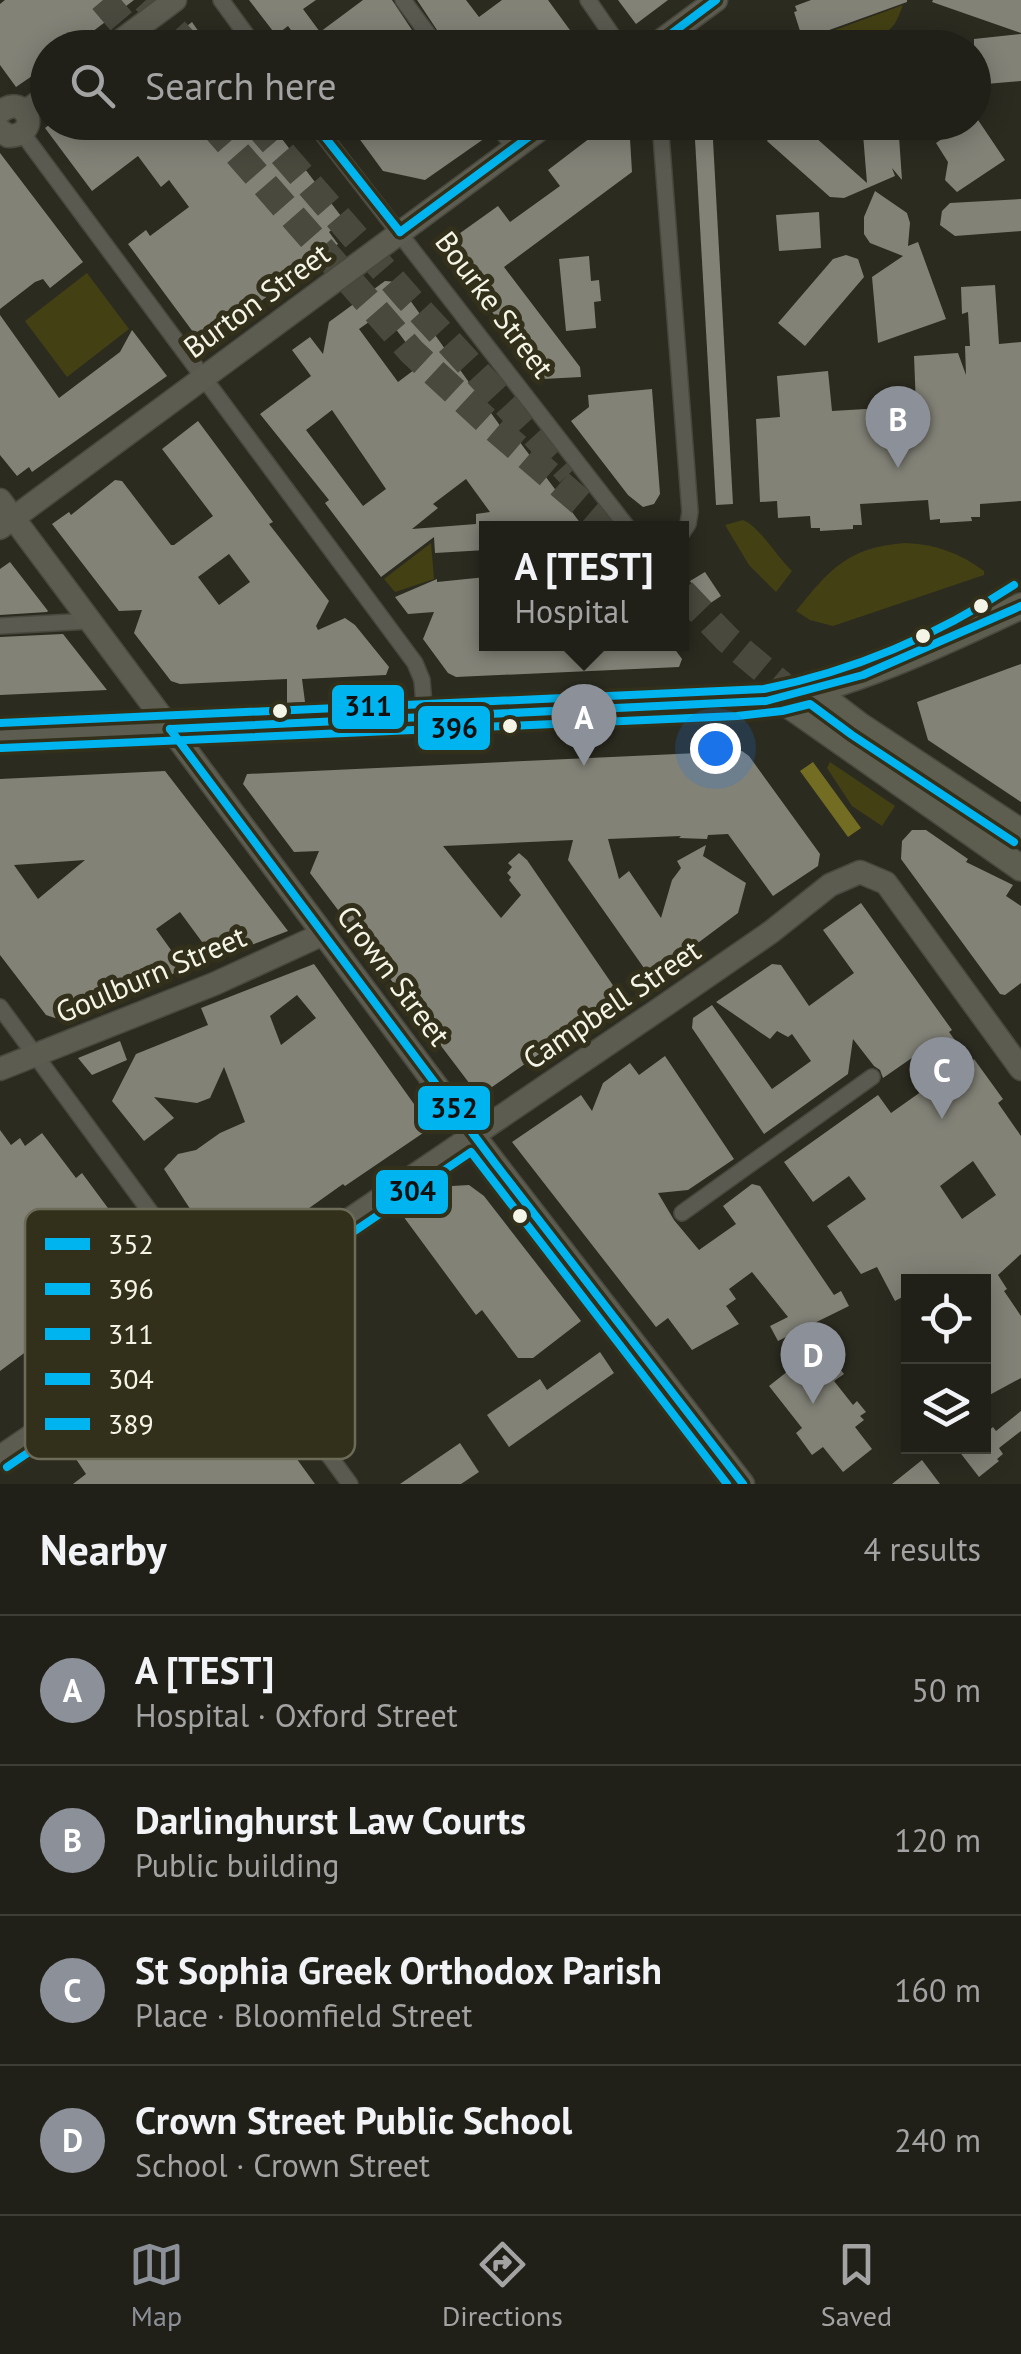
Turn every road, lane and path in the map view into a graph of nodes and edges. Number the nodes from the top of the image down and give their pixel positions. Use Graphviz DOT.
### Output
graph roads {
  1 [pos="175,0"];
  2 [pos="220,0"];
  3 [pos="402,0"];
  4 [pos="588,0"];
  5 [pos="716,0"];
  6 [pos="135,30"];
  7 [pos="242,30"];
  8 [pos="424,30"];
  9 [pos="609,30"];
  10 [pos="676,30"];
  11 [pos="9,116"];
  12 [pos="328,140"];
  13 [pos="508,140"];
  14 [pos="526,140"];
  15 [pos="661,140"];
  16 [pos="514,149"];
  17 [pos="400,232"];
  18 [pos="203,377"];
  19 [pos="4,515"];
  20 [pos="622,521"];
  21 [pos="688,521"];
  22 [pos="1021,595"];
  23 [pos="1021,606"];
  24 [pos="90,620"];
  25 [pos="1021,624"];
  26 [pos="0,626"];
  27 [pos="954,638"];
  28 [pos="813,690"];
  29 [pos="780,699"];
  30 [pos="425,717"];
  31 [pos="170,729"];
  32 [pos="0,736"];
  33 [pos="1021,832"];
  34 [pos="1021,868"];
  35 [pos="324,934"];
  36 [pos="0,1007"];
  37 [pos="36,1055"];
  38 [pos="1021,1068"];
  39 [pos="0,1070"];
  40 [pos="872,1077"];
  41 [pos="474,1135"];
  42 [pos="149,1209"];
  43 [pos="682,1214"];
  44 [pos="355,1215"];
  45 [pos="25,1440"];
  46 [pos="0,1457"];
  47 [pos="332,1459"];
  48 [pos="350,1484"];
  49 [pos="743,1484"];
  1 -- 6 [label="street"];
  2 -- 7 [label="street"];
  3 -- 8 [label="street"];
  4 -- 9 [label="street"];
  5 -- 10 [label="street"];
  11 -- 18 [label="street"];
  12 -- 17 [label="street, Bourke Street"];
  13 -- 16 [label="street"];
  14 -- 16 [label="street, Burton Street"];
  15 -- 21 [label="street"];
  16 -- 17 [label="street, Burton Street"];
  17 -- 18 [label="street, Burton Street"];
  17 -- 20 [label="street, Bourke Street"];
  18 -- 19 [label="street, Burton Street"];
  18 -- 30 [label="street"];
  19 -- 24 [label="street, Crown Street"];
  22 -- 27 [label="main road"];
  23 -- 27 [label="main road"];
  24 -- 26 [label="street"];
  24 -- 31 [label="street, Crown Street"];
  25 -- 27 [label="main road"];
  27 -- 28 [label="main road"];
  28 -- 29 [label="main road"];
  28 -- 33 [label="main road"];
  29 -- 30 [label="main road"];
  29 -- 34 [label="main road"];
  30 -- 31 [label="main road"];
  31 -- 32 [label="street"];
  31 -- 35 [label="street, Crown Street"];
  35 -- 37 [label="street, Goulburn Street"];
  35 -- 41 [label="street, Crown Street"];
  36 -- 37 [label="street"];
  37 -- 39 [label="street, Goulburn Street"];
  37 -- 42 [label="street"];
  38 -- 41 [label="street, Campbell Street"];
  40 -- 43 [label="street"];
  41 -- 44 [label="street, Campbell Street"];
  41 -- 49 [label="street, Crown Street"];
  45 -- 46 [label="street, Campbell Street"];
  47 -- 48 [label="street"];
}
